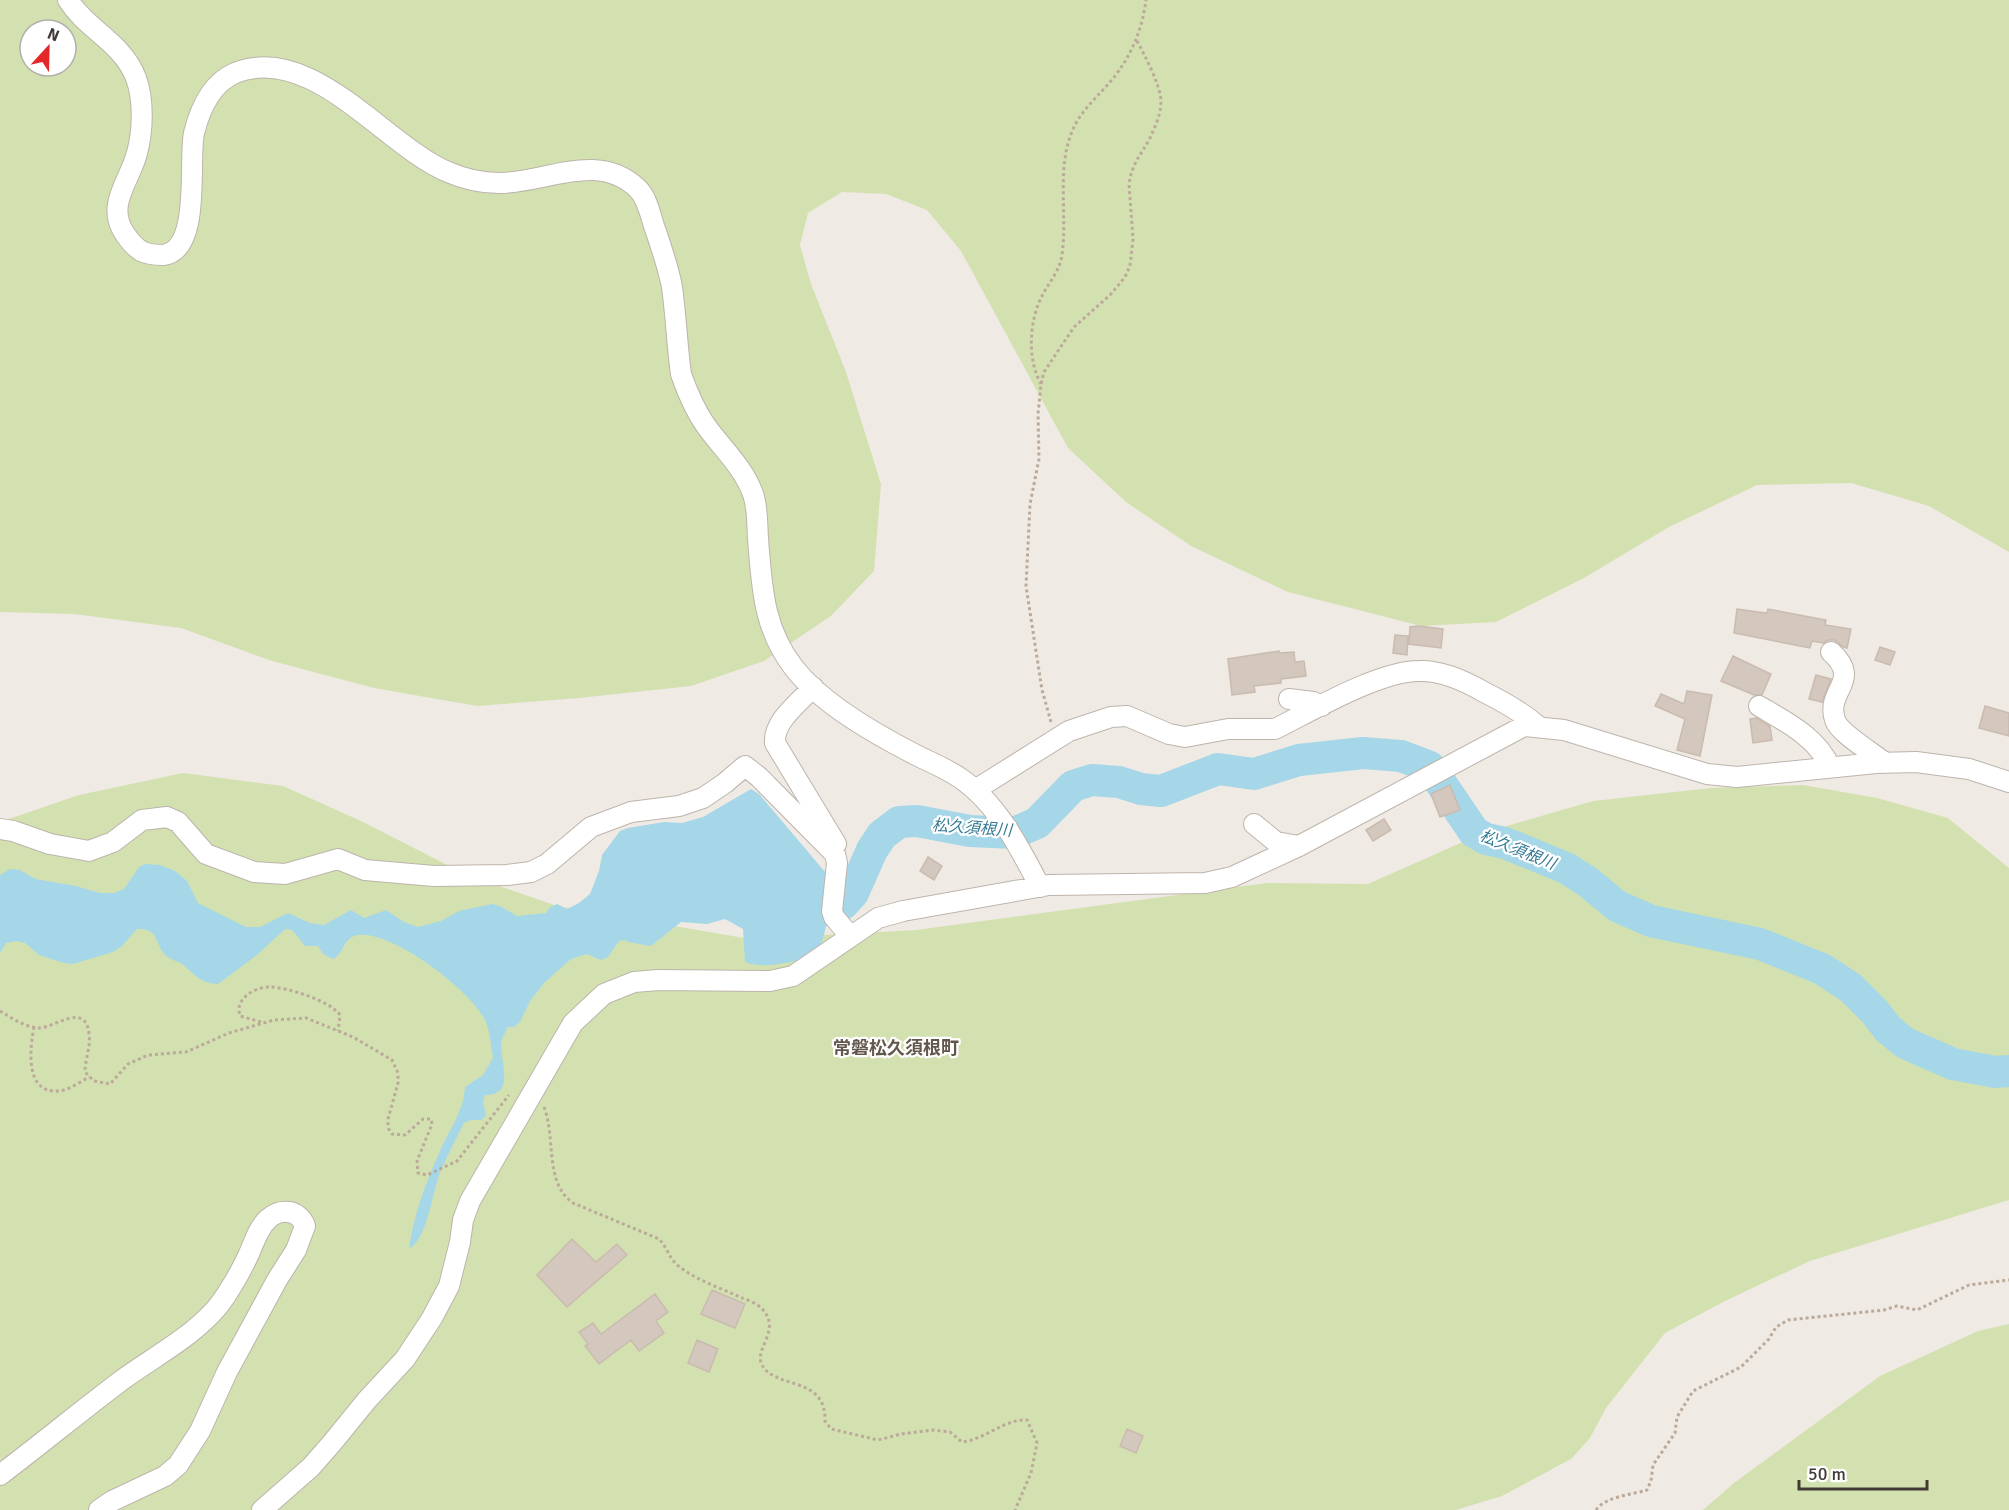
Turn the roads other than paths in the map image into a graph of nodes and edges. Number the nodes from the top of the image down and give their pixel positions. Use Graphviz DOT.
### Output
graph roads {
  1 [pos="68,0"];
  2 [pos="1831,652"];
  3 [pos="813,687"];
  4 [pos="1289,699"];
  5 [pos="1322,706"];
  6 [pos="1759,706"];
  7 [pos="1538,726"];
  8 [pos="1885,763"];
  9 [pos="1830,767"];
  10 [pos="2009,782"];
  11 [pos="975,790"];
  12 [pos="1254,824"];
  13 [pos="0,829"];
  14 [pos="1299,846"];
  15 [pos="837,858"];
  16 [pos="1040,887"];
  17 [pos="850,936"];
  18 [pos="0,1475"];
  19 [pos="99,1510"];
  20 [pos="262,1510"];
  1 -- 3 [label="street"];
  2 -- 8 [label="street"];
  3 -- 11 [label="street"];
  3 -- 15 [label="street"];
  4 -- 5 [label="street"];
  5 -- 7 [label="street"];
  5 -- 11 [label="street"];
  6 -- 9 [label="street"];
  7 -- 9 [label="street"];
  7 -- 14 [label="street"];
  8 -- 9 [label="street"];
  8 -- 10 [label="street"];
  11 -- 16 [label="street"];
  12 -- 14 [label="street"];
  13 -- 15 [label="street"];
  14 -- 16 [label="street"];
  15 -- 17 [label="street"];
  16 -- 17 [label="street"];
  17 -- 20 [label="street"];
  18 -- 19 [label="street"];
}
